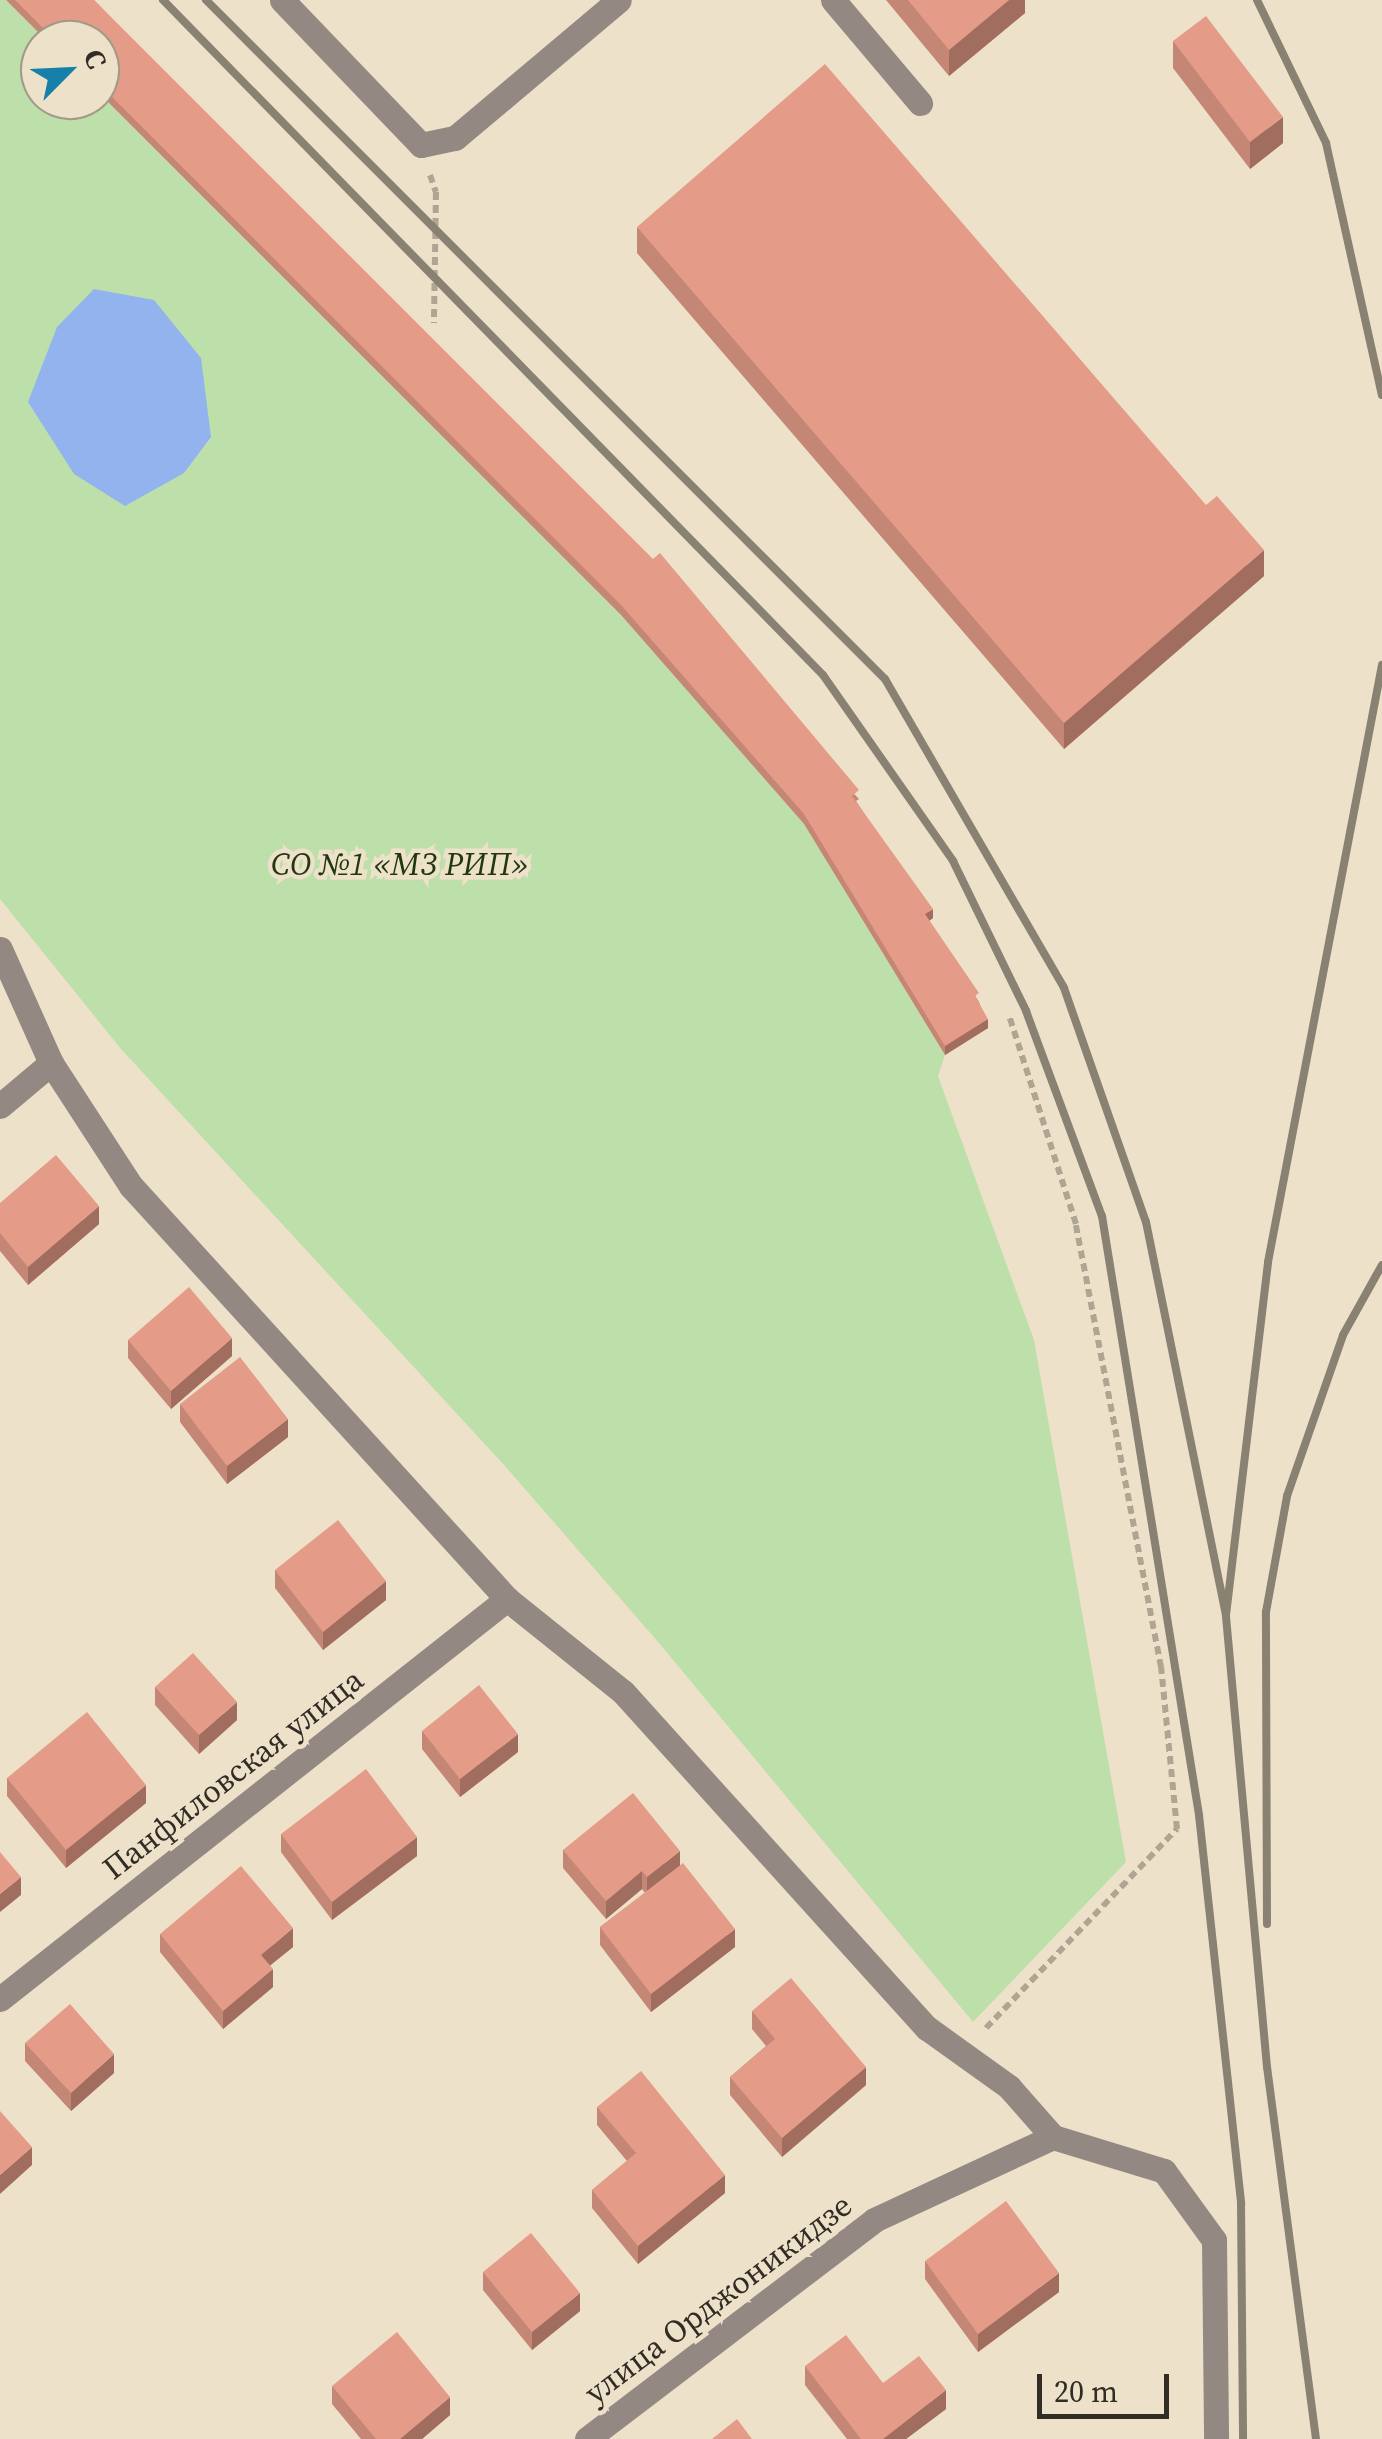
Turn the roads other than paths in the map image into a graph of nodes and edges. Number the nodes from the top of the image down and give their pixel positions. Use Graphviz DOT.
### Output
graph roads {
  1 [pos="282,0"];
  2 [pos="619,0"];
  3 [pos="833,0"];
  4 [pos="920,104"];
  5 [pos="0,949"];
  6 [pos="52,1063"];
  7 [pos="0,1106"];
  8 [pos="506,1600"];
  9 [pos="0,2000"];
  10 [pos="1053,2137"];
  11 [pos="587,2439"];
  12 [pos="1216,2439"];
  1 -- 2 [label="street"];
  3 -- 4 [label="street"];
  5 -- 6 [label="street"];
  6 -- 7 [label="street"];
  6 -- 8 [label="street"];
  8 -- 9 [label="street, Панфиловская улица"];
  8 -- 10 [label="street"];
  10 -- 11 [label="street, улица Орджоникидзе"];
  10 -- 12 [label="street"];
}
